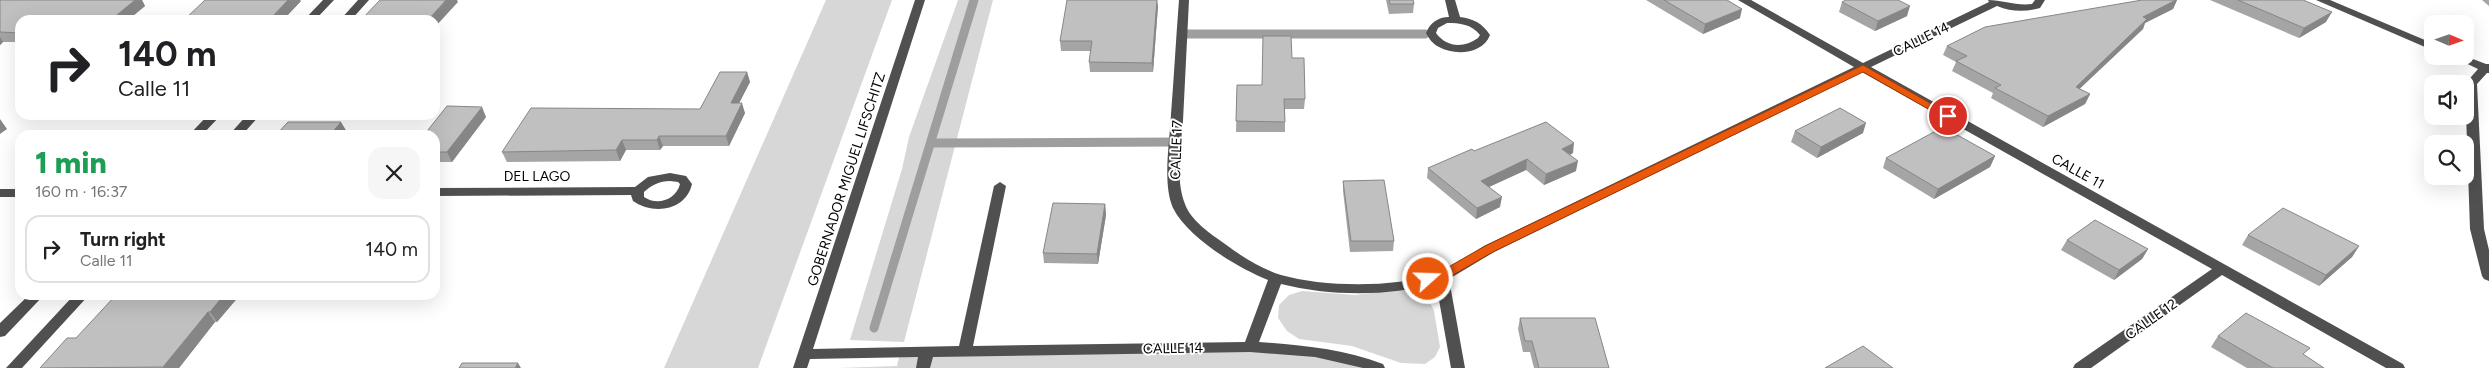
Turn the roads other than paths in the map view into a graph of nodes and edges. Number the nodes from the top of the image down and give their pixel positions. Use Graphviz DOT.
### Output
graph roads {
  1 [pos="329,0"];
  2 [pos="364,0"];
  3 [pos="920,0"];
  4 [pos="1184,0"];
  5 [pos="1450,0"];
  6 [pos="1742,0"];
  7 [pos="2040,0"];
  8 [pos="2321,0"];
  9 [pos="1995,1"];
  10 [pos="314,15"];
  11 [pos="350,15"];
  12 [pos="1455,20"];
  13 [pos="2424,43"];
  14 [pos="2474,63"];
  15 [pos="1863,68"];
  16 [pos="2488,68"];
  17 [pos="210,120"];
  18 [pos="249,120"];
  19 [pos="200,130"];
  20 [pos="240,130"];
  21 [pos="1000,186"];
  22 [pos="638,191"];
  23 [pos="440,192"];
  24 [pos="0,193"];
  25 [pos="15,193"];
  26 [pos="2222,269"];
  27 [pos="1442,276"];
  28 [pos="2489,276"];
  29 [pos="1276,278"];
  30 [pos="32,300"];
  31 [pos="77,300"];
  32 [pos="0,332"];
  33 [pos="1250,347"];
  34 [pos="965,351"];
  35 [pos="926,352"];
  36 [pos="802,361"];
  37 [pos="13,368"];
  38 [pos="923,368"];
  39 [pos="1378,368"];
  40 [pos="1458,368"];
  41 [pos="2080,368"];
  42 [pos="2398,368"];
  1 -- 10 [label="street"];
  2 -- 11 [label="street"];
  3 -- 36 [label="street, GOBERNADOR MIGUEL LIFSCHITZ"];
  4 -- 29 [label="street, CALLE 17"];
  5 -- 12 [label="street"];
  6 -- 15 [label="street, CALLE 11"];
  7 -- 9 [label="street, CALLE 14"];
  8 -- 13 [label="street"];
  9 -- 15 [label="street, CALLE 14"];
  14 -- 16 [label="street"];
  15 -- 26 [label="street, CALLE 11"];
  15 -- 27 [label="street, CALLE 14"];
  16 -- 28 [label="street"];
  17 -- 19 [label="street"];
  18 -- 20 [label="street"];
  21 -- 34 [label="street"];
  22 -- 23 [label="street, DEL LAGO"];
  24 -- 25 [label="street"];
  26 -- 41 [label="street, CALLE 12"];
  26 -- 42 [label="street, CALLE 11"];
  27 -- 29 [label="street, CALLE 17"];
  27 -- 40 [label="street"];
  29 -- 33 [label="street"];
  30 -- 32 [label="street"];
  31 -- 37 [label="street"];
  33 -- 34 [label="street, CALLE 14"];
  33 -- 39 [label="street, CALLE 14"];
  34 -- 35 [label="street, CALLE 14"];
  35 -- 36 [label="street, CALLE 14"];
  35 -- 38 [label="street"];
}
